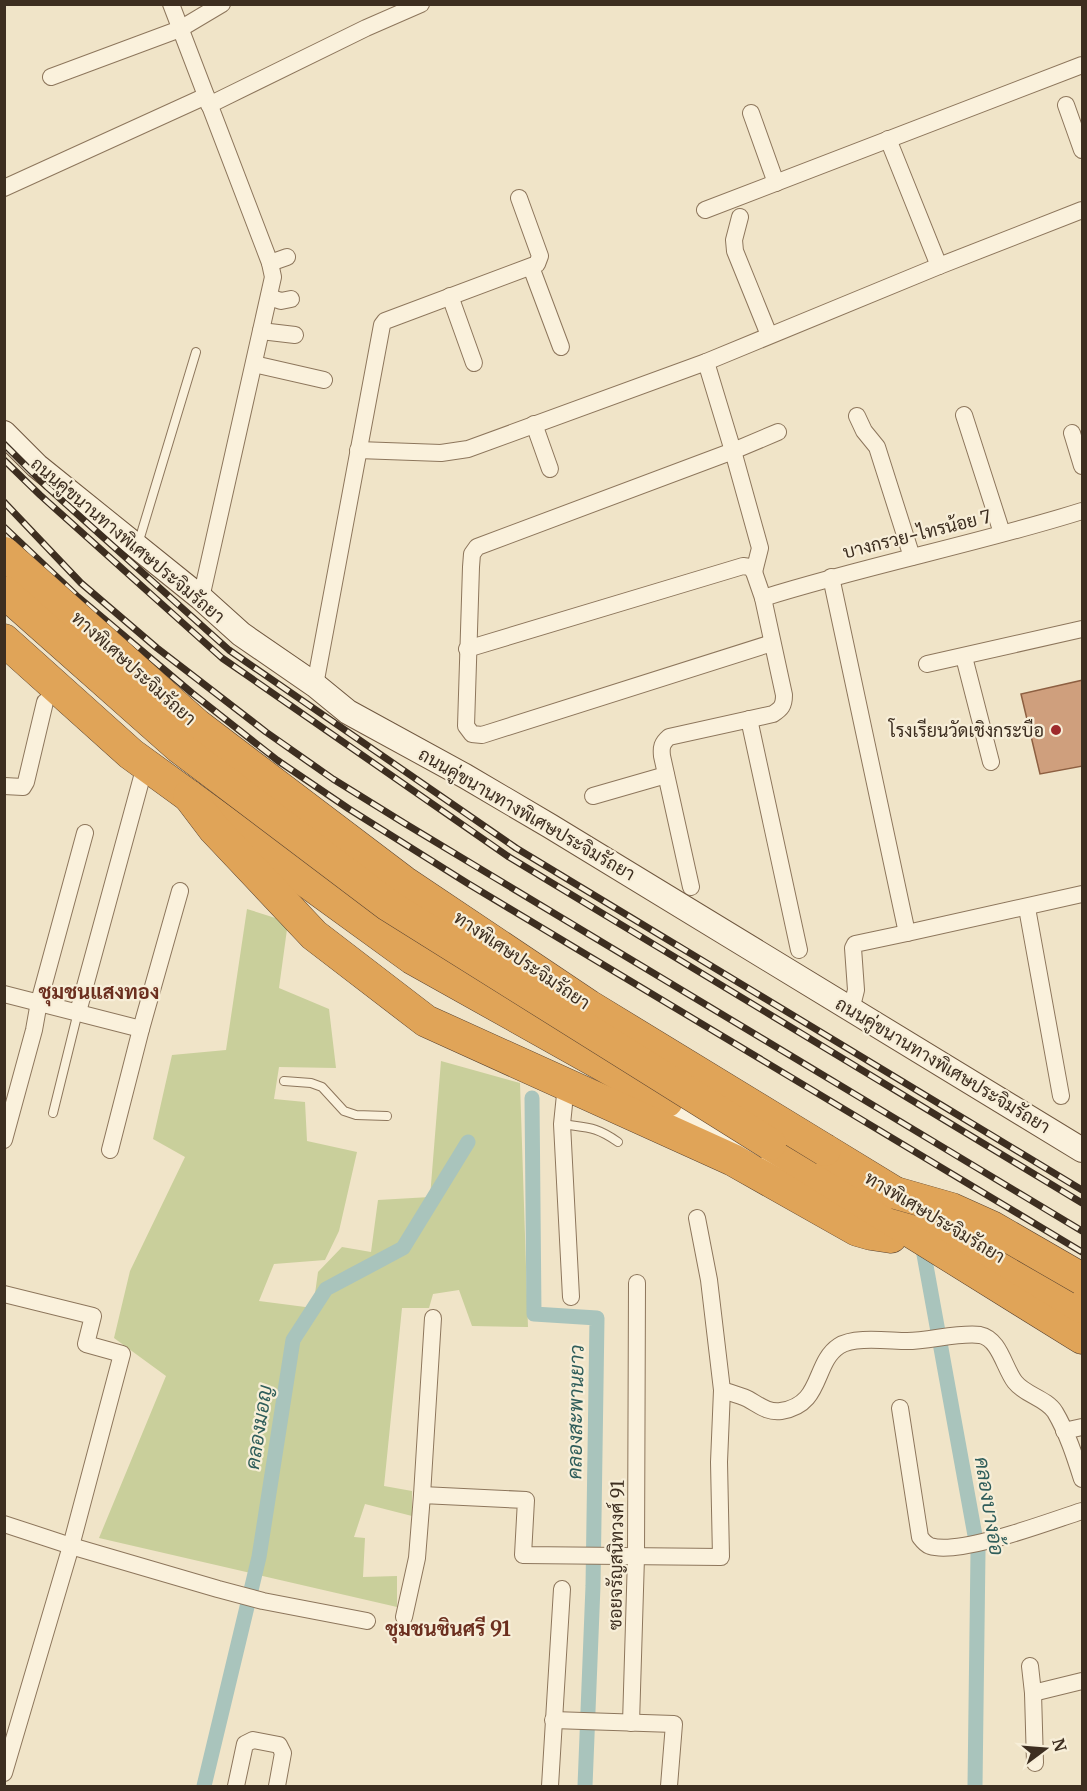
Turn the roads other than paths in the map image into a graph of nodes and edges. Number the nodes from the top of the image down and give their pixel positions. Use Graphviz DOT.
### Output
graph roads {
  1 [pos="171,4"];
  2 [pos="222,4"];
  3 [pos="421,4"];
  4 [pos="180,29"];
  5 [pos="1083,65"];
  6 [pos="51,77"];
  7 [pos="207,100"];
  8 [pos="1066,105"];
  9 [pos="751,113"];
  10 [pos="888,139"];
  11 [pos="1083,150"];
  12 [pos="776,183"];
  13 [pos="4,188"];
  14 [pos="519,198"];
  15 [pos="705,210"];
  16 [pos="1083,210"];
  17 [pos="740,217"];
  18 [pos="287,257"];
  19 [pos="270,263"];
  20 [pos="939,266"];
  21 [pos="531,267"];
  22 [pos="450,296"];
  23 [pos="269,297"];
  24 [pos="291,299"];
  25 [pos="261,331"];
  26 [pos="295,335"];
  27 [pos="769,335"];
  28 [pos="561,347"];
  29 [pos="196,352"];
  30 [pos="706,362"];
  31 [pos="474,363"];
  32 [pos="254,364"];
  33 [pos="324,380"];
  34 [pos="964,415"];
  35 [pos="857,416"];
  36 [pos="534,424"];
  37 [pos="777,432"];
  38 [pos="4,433"];
  39 [pos="1071,433"];
  40 [pos="358,450"];
  41 [pos="733,451"];
  42 [pos="1083,466"];
  43 [pos="550,469"];
  44 [pos="1083,511"];
  45 [pos="1002,533"];
  46 [pos="137,548"];
  47 [pos="4,553"];
  48 [pos="912,557"];
  49 [pos="754,572"];
  50 [pos="831,577"];
  51 [pos="4,592"];
  52 [pos="201,598"];
  53 [pos="763,598"];
  54 [pos="4,610"];
  55 [pos="1083,629"];
  56 [pos="4,640"];
  57 [pos="772,643"];
  58 [pos="467,649"];
  59 [pos="964,657"];
  60 [pos="927,664"];
  61 [pos="315,685"];
  62 [pos="45,702"];
  63 [pos="749,719"];
  64 [pos="991,762"];
  65 [pos="143,773"];
  66 [pos="666,775"];
  67 [pos="4,786"];
  68 [pos="189,796"];
  69 [pos="593,796"];
  70 [pos="85,833"];
  71 [pos="692,887"];
  72 [pos="180,891"];
  73 [pos="1083,894"];
  74 [pos="1027,908"];
  75 [pos="907,933"];
  76 [pos="799,950"];
  77 [pos="4,994"];
  78 [pos="39,1002"];
  79 [pos="851,1010"];
  80 [pos="78,1012"];
  81 [pos="141,1029"];
  82 [pos="284,1081"];
  83 [pos="566,1085"];
  84 [pos="666,1088"];
  85 [pos="1061,1096"];
  86 [pos="53,1113"];
  87 [pos="387,1116"];
  88 [pos="562,1124"];
  89 [pos="4,1140"];
  90 [pos="618,1142"];
  91 [pos="110,1150"];
  92 [pos="1083,1150"];
  93 [pos="896,1193"];
  94 [pos="697,1218"];
  95 [pos="900,1242"];
  96 [pos="1083,1279"];
  97 [pos="637,1282"];
  98 [pos="1083,1292"];
  99 [pos="4,1294"];
  100 [pos="571,1297"];
  101 [pos="1083,1307"];
  102 [pos="433,1318"];
  103 [pos="1083,1338"];
  104 [pos="1083,1352"];
  105 [pos="722,1390"];
  106 [pos="900,1408"];
  107 [pos="1060,1423"];
  108 [pos="1083,1427"];
  109 [pos="1083,1479"];
  110 [pos="422,1495"];
  111 [pos="1083,1510"];
  112 [pos="4,1524"];
  113 [pos="70,1546"];
  114 [pos="631,1557"];
  115 [pos="562,1589"];
  116 [pos="404,1617"];
  117 [pos="367,1621"];
  118 [pos="1030,1666"];
  119 [pos="1083,1681"];
  120 [pos="1033,1693"];
  121 [pos="554,1720"];
  122 [pos="625,1722"];
  123 [pos="1035,1764"];
  124 [pos="4,1773"];
  125 [pos="236,1786"];
  126 [pos="277,1786"];
  127 [pos="550,1786"];
  128 [pos="669,1786"];
  1 -- 4 [label="street"];
  2 -- 4 [label="street"];
  3 -- 7 [label="street"];
  4 -- 6 [label="street"];
  4 -- 7 [label="street"];
  5 -- 10 [label="street"];
  7 -- 13 [label="street"];
  7 -- 19 [label="street"];
  8 -- 11 [label="street"];
  9 -- 12 [label="street"];
  10 -- 12 [label="street"];
  10 -- 20 [label="street"];
  12 -- 15 [label="street"];
  14 -- 21 [label="street"];
  16 -- 20 [label="street"];
  17 -- 27 [label="street"];
  18 -- 19 [label="street"];
  19 -- 23 [label="street"];
  20 -- 27 [label="street"];
  21 -- 22 [label="street"];
  21 -- 28 [label="street"];
  22 -- 31 [label="street"];
  22 -- 40 [label="street"];
  23 -- 24 [label="street"];
  23 -- 25 [label="street"];
  25 -- 26 [label="street"];
  25 -- 32 [label="street"];
  27 -- 30 [label="street"];
  29 -- 46 [label="lane"];
  30 -- 36 [label="street"];
  30 -- 41 [label="street"];
  32 -- 33 [label="street"];
  32 -- 52 [label="street"];
  34 -- 45 [label="street"];
  35 -- 48 [label="street"];
  36 -- 40 [label="street"];
  36 -- 43 [label="street"];
  37 -- 41 [label="street"];
  38 -- 46 [label="main road, ถนนคู่ขนานทางพิเศษประจิมรัถยา"];
  39 -- 42 [label="street"];
  40 -- 61 [label="street"];
  41 -- 49 [label="street"];
  41 -- 58 [label="street"];
  44 -- 45 [label="street, บางกรวย-ไทรน้อย 7"];
  45 -- 48 [label="street, บางกรวย-ไทรน้อย 7"];
  46 -- 52 [label="main road, ถนนคู่ขนานทางพิเศษประจิมรัถยา"];
  47 -- 93 [label="highway, ทางพิเศษประจิมรัถยา, bridge"];
  48 -- 50 [label="street, บางกรวย-ไทรน้อย 7"];
  49 -- 53 [label="street"];
  49 -- 58 [label="street"];
  50 -- 53 [label="street, บางกรวย-ไทรน้อย 7"];
  50 -- 75 [label="street"];
  51 -- 103 [label="highway, ทางพิเศษประจิมรัถยา, bridge"];
  52 -- 61 [label="main road, ถนนคู่ขนานทางพิเศษประจิมรัถยา"];
  53 -- 57 [label="street"];
  54 -- 84 [label="main road"];
  55 -- 59 [label="street"];
  56 -- 68 [label="highway"];
  57 -- 58 [label="street"];
  57 -- 63 [label="street"];
  59 -- 60 [label="street"];
  59 -- 64 [label="street"];
  61 -- 79 [label="main road, ถนนคู่ขนานทางพิเศษประจิมรัถยา"];
  62 -- 67 [label="street"];
  63 -- 66 [label="street"];
  63 -- 76 [label="street"];
  65 -- 80 [label="street"];
  66 -- 69 [label="street"];
  66 -- 71 [label="street"];
  68 -- 83 [label="highway"];
  68 -- 84 [label="highway"];
  70 -- 78 [label="street"];
  72 -- 81 [label="street"];
  73 -- 74 [label="street"];
  74 -- 75 [label="street"];
  74 -- 85 [label="street"];
  75 -- 79 [label="street"];
  77 -- 78 [label="street"];
  78 -- 80 [label="street"];
  78 -- 89 [label="street"];
  79 -- 92 [label="main road, ถนนคู่ขนานทางพิเศษประจิมรัถยา"];
  80 -- 81 [label="street"];
  80 -- 86 [label="lane"];
  81 -- 91 [label="street"];
  82 -- 87 [label="lane"];
  83 -- 88 [label="street"];
  83 -- 95 [label="highway"];
  84 -- 95 [label="main road"];
  84 -- 98 [label="main road"];
  88 -- 90 [label="lane"];
  88 -- 100 [label="street"];
  93 -- 96 [label="highway, bridge"];
  93 -- 101 [label="highway, ทางพิเศษประจิมรัถยา, bridge"];
  94 -- 105 [label="street"];
  95 -- 104 [label="main road"];
  97 -- 114 [label="street, ซอยจรัญสนิทวงศ์ 91"];
  99 -- 113 [label="street"];
  102 -- 110 [label="street"];
  105 -- 107 [label="street"];
  105 -- 114 [label="street"];
  106 -- 111 [label="street"];
  107 -- 108 [label="street"];
  107 -- 109 [label="street"];
  110 -- 114 [label="street"];
  110 -- 116 [label="street"];
  112 -- 113 [label="street"];
  113 -- 117 [label="street"];
  113 -- 124 [label="street"];
  114 -- 122 [label="street, ซอยจรัญสนิทวงศ์ 91"];
  115 -- 121 [label="street"];
  118 -- 120 [label="street"];
  119 -- 120 [label="street"];
  120 -- 123 [label="street"];
  121 -- 122 [label="street"];
  121 -- 127 [label="street"];
  122 -- 128 [label="street"];
  125 -- 126 [label="street"];
}
